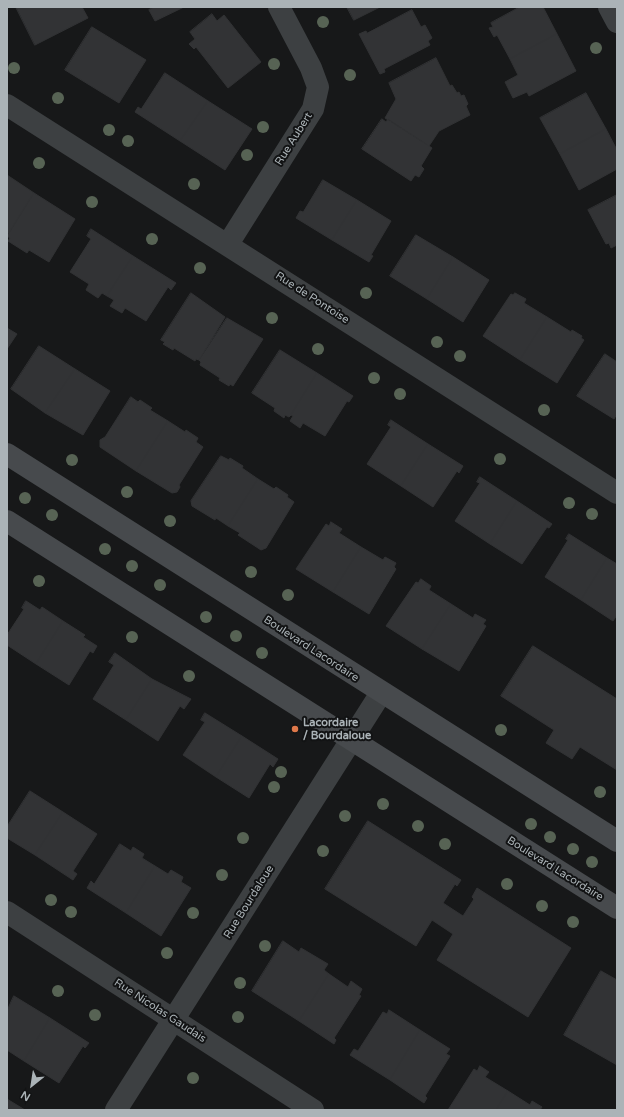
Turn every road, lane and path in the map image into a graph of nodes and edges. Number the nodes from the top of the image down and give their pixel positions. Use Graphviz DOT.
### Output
graph roads {
  1 [pos="279,7"];
  2 [pos="609,7"];
  3 [pos="617,22"];
  4 [pos="7,105"];
  5 [pos="228,244"];
  6 [pos="7,454"];
  7 [pos="617,493"];
  8 [pos="7,521"];
  9 [pos="381,693"];
  10 [pos="351,741"];
  11 [pos="617,842"];
  12 [pos="617,908"];
  13 [pos="7,912"];
  14 [pos="174,1020"];
  15 [pos="116,1110"];
  16 [pos="313,1110"];
  1 -- 5 [label="street, Rue Aubert"];
  2 -- 3 [label="street"];
  4 -- 5 [label="street, Rue de Pontoise"];
  5 -- 7 [label="street, Rue de Pontoise"];
  6 -- 9 [label="main road, Boulevard Lacordaire"];
  8 -- 10 [label="main road, Boulevard Lacordaire"];
  9 -- 10 [label="street, Rue Bourdaloue"];
  9 -- 11 [label="main road, Boulevard Lacordaire"];
  10 -- 12 [label="main road, Boulevard Lacordaire"];
  10 -- 14 [label="street, Rue Bourdaloue"];
  13 -- 14 [label="street, Rue Nicolas Gaudais"];
  14 -- 15 [label="street, Rue Bourdaloue"];
  14 -- 16 [label="street, Rue Nicolas Gaudais"];
}
